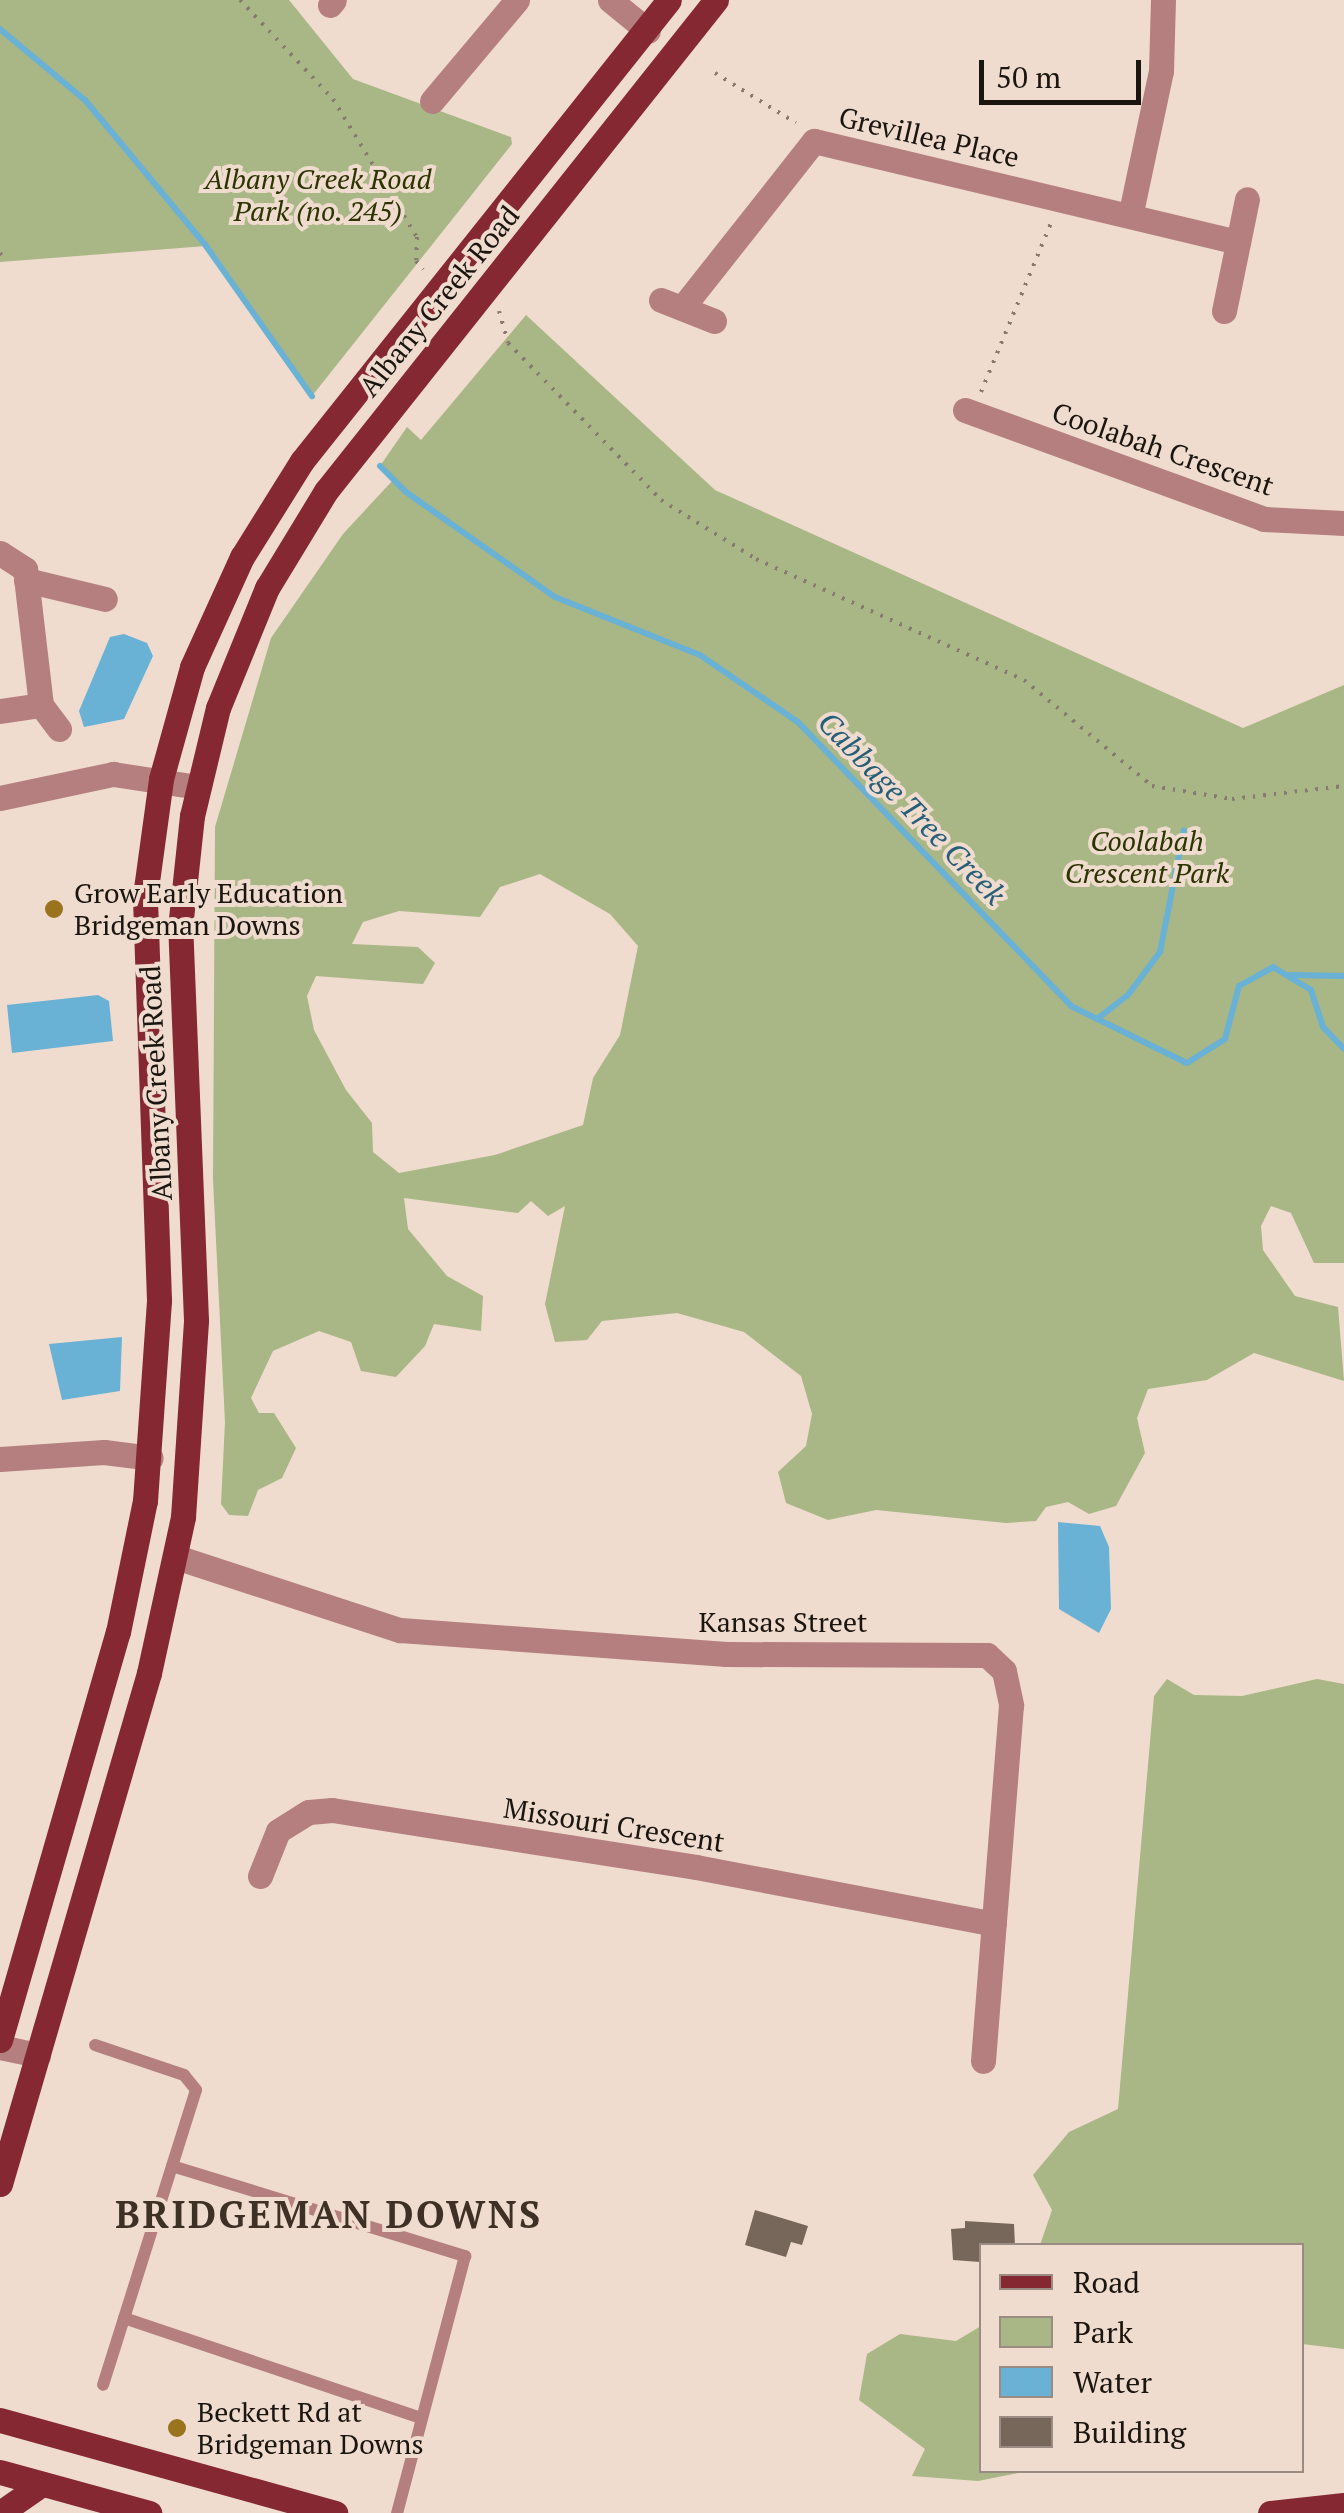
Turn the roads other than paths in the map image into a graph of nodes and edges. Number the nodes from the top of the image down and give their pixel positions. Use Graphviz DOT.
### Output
graph roads {
  1 [pos="517,0"];
  2 [pos="610,0"];
  3 [pos="670,0"];
  4 [pos="716,0"];
  5 [pos="1162,0"];
  6 [pos="648,31"];
  7 [pos="432,101"];
  8 [pos="1246,200"];
  9 [pos="1131,212"];
  10 [pos="1238,242"];
  11 [pos="1224,311"];
  12 [pos="714,321"];
  13 [pos="966,410"];
  14 [pos="1344,523"];
  15 [pos="0,553"];
  16 [pos="26,580"];
  17 [pos="105,599"];
  18 [pos="41,705"];
  19 [pos="0,711"];
  20 [pos="59,730"];
  21 [pos="161,780"];
  22 [pos="198,787"];
  23 [pos="0,798"];
  24 [pos="150,1458"];
  25 [pos="0,1459"];
  26 [pos="176,1557"];
  27 [pos="260,1876"];
  28 [pos="994,1924"];
  29 [pos="0,2040"];
  30 [pos="95,2045"];
  31 [pos="0,2047"];
  32 [pos="38,2056"];
  33 [pos="984,2061"];
  34 [pos="172,2166"];
  35 [pos="0,2184"];
  36 [pos="124,2318"];
  37 [pos="104,2385"];
  38 [pos="1,2416"];
  39 [pos="420,2416"];
  40 [pos="0,2472"];
  41 [pos="42,2484"];
  42 [pos="1344,2505"];
  43 [pos="0,2513"];
  44 [pos="149,2513"];
  45 [pos="335,2513"];
  46 [pos="398,2513"];
  47 [pos="1270,2513"];
  1 -- 7 [label="street"];
  2 -- 6 [label="street"];
  3 -- 6 [label="main road, Albany Creek Road"];
  4 -- 22 [label="main road, Albany Creek Road"];
  5 -- 9 [label="street"];
  6 -- 21 [label="main road, Albany Creek Road"];
  8 -- 10 [label="street"];
  9 -- 10 [label="street, Grevillea Place"];
  9 -- 12 [label="street, Grevillea Place"];
  10 -- 11 [label="street"];
  13 -- 14 [label="street, Coolabah Crescent"];
  15 -- 16 [label="street"];
  16 -- 17 [label="street"];
  16 -- 18 [label="street"];
  18 -- 19 [label="street"];
  18 -- 20 [label="street"];
  21 -- 22 [label="street"];
  21 -- 23 [label="street"];
  21 -- 24 [label="main road, Albany Creek Road"];
  22 -- 26 [label="main road, Albany Creek Road"];
  24 -- 25 [label="street"];
  24 -- 29 [label="main road, Albany Creek Road"];
  26 -- 28 [label="street, Kansas Street"];
  26 -- 32 [label="main road, Albany Creek Road"];
  27 -- 28 [label="street, Missouri Crescent"];
  28 -- 33 [label="street, Kansas Street"];
  30 -- 34 [label="lane"];
  31 -- 32 [label="street"];
  32 -- 35 [label="main road, Albany Creek Road"];
  34 -- 36 [label="lane"];
  34 -- 39 [label="lane"];
  36 -- 37 [label="lane"];
  36 -- 39 [label="lane"];
  38 -- 45 [label="main road"];
  39 -- 46 [label="lane"];
  40 -- 41 [label="main road"];
  41 -- 43 [label="main road"];
  41 -- 44 [label="main road"];
  42 -- 47 [label="main road"];
}
